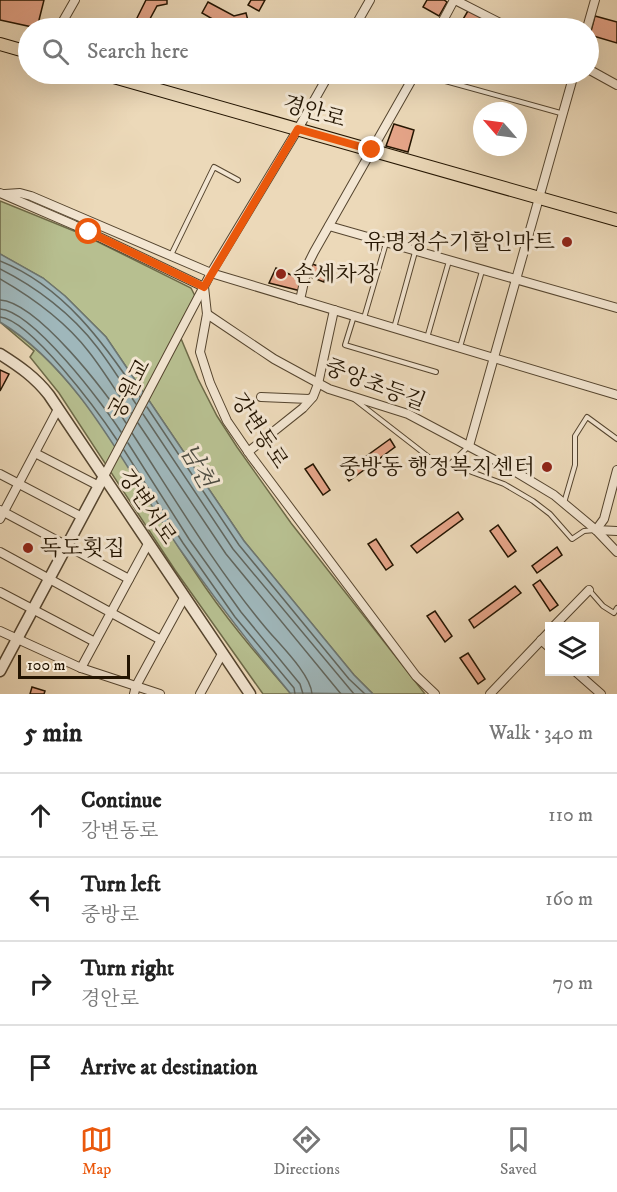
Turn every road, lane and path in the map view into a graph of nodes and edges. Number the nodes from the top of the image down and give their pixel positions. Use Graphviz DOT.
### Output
graph roads {
  1 [pos="75,0"];
  2 [pos="370,0"];
  3 [pos="455,0"];
  4 [pos="595,0"];
  5 [pos="65,18"];
  6 [pos="360,18"];
  7 [pos="445,18"];
  8 [pos="490,18"];
  9 [pos="590,18"];
  10 [pos="0,44"];
  11 [pos="18,49"];
  12 [pos="599,75"];
  13 [pos="138,84"];
  14 [pos="323,84"];
  15 [pos="409,84"];
  16 [pos="456,84"];
  17 [pos="572,84"];
  18 [pos="617,85"];
  19 [pos="564,114"];
  20 [pos="298,129"];
  21 [pos="372,150"];
  22 [pos="238,180"];
  23 [pos="2,194"];
  24 [pos="540,198"];
  25 [pos="617,220"];
  26 [pos="328,226"];
  27 [pos="386,243"];
  28 [pos="415,251"];
  29 [pos="171,255"];
  30 [pos="449,261"];
  31 [pos="482,270"];
  32 [pos="211,273"];
  33 [pos="516,280"];
  34 [pos="204,287"];
  35 [pos="300,300"];
  36 [pos="617,309"];
  37 [pos="334,310"];
  38 [pos="207,314"];
  39 [pos="354,316"];
  40 [pos="364,319"];
  41 [pos="394,328"];
  42 [pos="427,338"];
  43 [pos="459,348"];
  44 [pos="0,354"];
  45 [pos="494,358"];
  46 [pos="436,372"];
  47 [pos="318,384"];
  48 [pos="349,395"];
  49 [pos="617,395"];
  50 [pos="261,397"];
  51 [pos="312,399"];
  52 [pos="58,409"];
  53 [pos="617,439"];
  54 [pos="469,446"];
  55 [pos="248,452"];
  56 [pos="35,453"];
  57 [pos="449,465"];
  58 [pos="617,470"];
  59 [pos="0,474"];
  60 [pos="101,482"];
  61 [pos="19,484"];
  62 [pos="564,502"];
  63 [pos="1,514"];
  64 [pos="82,517"];
  65 [pos="596,530"];
  66 [pos="617,531"];
  67 [pos="148,544"];
  68 [pos="67,546"];
  69 [pos="0,552"];
  70 [pos="617,552"];
  71 [pos="50,578"];
  72 [pos="129,579"];
  73 [pos="589,590"];
  74 [pos="0,592"];
  75 [pos="184,598"];
  76 [pos="617,608"];
  77 [pos="33,609"];
  78 [pos="111,612"];
  79 [pos="559,622"];
  80 [pos="0,631"];
  81 [pos="545,636"];
  82 [pos="16,640"];
  83 [pos="161,640"];
  84 [pos="541,640"];
  85 [pos="95,642"];
  86 [pos="545,644"];
  87 [pos="222,654"];
  88 [pos="81,668"];
  89 [pos="0,671"];
  90 [pos="581,676"];
  91 [pos="135,690"];
  92 [pos="160,694"];
  93 [pos="200,694"];
  94 [pos="250,694"];
  95 [pos="435,694"];
  96 [pos="490,694"];
  97 [pos="601,694"];
  1 -- 5 [label="street"];
  2 -- 6 [label="street"];
  3 -- 7 [label="street"];
  3 -- 8 [label="street"];
  4 -- 9 [label="street"];
  10 -- 11 [label="main road"];
  12 -- 18 [label="street"];
  13 -- 20 [label="main road, 경안로"];
  14 -- 20 [label="street, 공원교"];
  15 -- 21 [label="street"];
  16 -- 19 [label="lane"];
  17 -- 19 [label="street"];
  19 -- 24 [label="street"];
  20 -- 21 [label="main road, 경안로"];
  20 -- 32 [label="street, 공원교"];
  21 -- 24 [label="main road, 경안로"];
  21 -- 26 [label="street"];
  22 -- 29 [label="lane"];
  23 -- 29 [label="street"];
  23 -- 34 [label="street"];
  24 -- 25 [label="main road, 경안로"];
  24 -- 33 [label="street"];
  26 -- 27 [label="street"];
  26 -- 35 [label="street"];
  27 -- 28 [label="street"];
  27 -- 40 [label="lane"];
  28 -- 30 [label="street"];
  28 -- 41 [label="lane"];
  29 -- 32 [label="street"];
  30 -- 31 [label="street"];
  30 -- 42 [label="lane"];
  31 -- 33 [label="street"];
  31 -- 43 [label="lane"];
  32 -- 34 [label="street, 공원교"];
  32 -- 35 [label="street"];
  33 -- 36 [label="street"];
  33 -- 45 [label="street"];
  34 -- 38 [label="street, 강변동로"];
  34 -- 60 [label="street, 공원교"];
  35 -- 37 [label="street"];
  37 -- 39 [label="street"];
  37 -- 47 [label="street"];
  38 -- 47 [label="street, 중앙초등길"];
  38 -- 55 [label="street, 강변동로"];
  39 -- 40 [label="street"];
  39 -- 46 [label="lane"];
  40 -- 41 [label="street"];
  41 -- 42 [label="street"];
  42 -- 43 [label="street"];
  43 -- 45 [label="street"];
  44 -- 52 [label="street, 강변서로"];
  45 -- 49 [label="street"];
  45 -- 54 [label="street"];
  47 -- 48 [label="street, 중앙초등길"];
  47 -- 51 [label="street"];
  48 -- 54 [label="street, 중앙초등길"];
  48 -- 57 [label="lane"];
  50 -- 51 [label="street"];
  51 -- 55 [label="street"];
  52 -- 56 [label="street"];
  52 -- 60 [label="street, 강변서로"];
  53 -- 62 [label="lane"];
  54 -- 57 [label="lane"];
  54 -- 62 [label="street, 중앙초등길"];
  55 -- 95 [label="street, 강변동로"];
  56 -- 60 [label="street"];
  56 -- 61 [label="street"];
  57 -- 65 [label="lane"];
  58 -- 65 [label="street"];
  59 -- 61 [label="street"];
  60 -- 64 [label="street"];
  60 -- 67 [label="street, 강변서로"];
  61 -- 63 [label="street"];
  61 -- 64 [label="street"];
  62 -- 65 [label="street, 중앙초등길"];
  63 -- 68 [label="street"];
  64 -- 68 [label="street"];
  65 -- 66 [label="street"];
  65 -- 70 [label="street, 중앙초등길"];
  67 -- 72 [label="street"];
  67 -- 75 [label="street, 강변서로"];
  68 -- 71 [label="street"];
  68 -- 72 [label="street"];
  69 -- 71 [label="street"];
  71 -- 77 [label="street"];
  71 -- 78 [label="street"];
  72 -- 78 [label="street"];
  73 -- 76 [label="lane"];
  73 -- 79 [label="street"];
  74 -- 77 [label="street"];
  75 -- 83 [label="street"];
  75 -- 87 [label="street, 강변서로"];
  77 -- 82 [label="street"];
  77 -- 85 [label="street"];
  78 -- 83 [label="street"];
  78 -- 85 [label="street"];
  80 -- 82 [label="street"];
  81 -- 84 [label="street"];
  82 -- 88 [label="street"];
  82 -- 89 [label="street"];
  83 -- 91 [label="street"];
  84 -- 86 [label="street"];
  84 -- 96 [label="street"];
  85 -- 88 [label="street"];
  87 -- 93 [label="street"];
  87 -- 94 [label="street, 강변서로"];
  88 -- 91 [label="street"];
  90 -- 97 [label="street"];
  91 -- 92 [label="street"];
}
